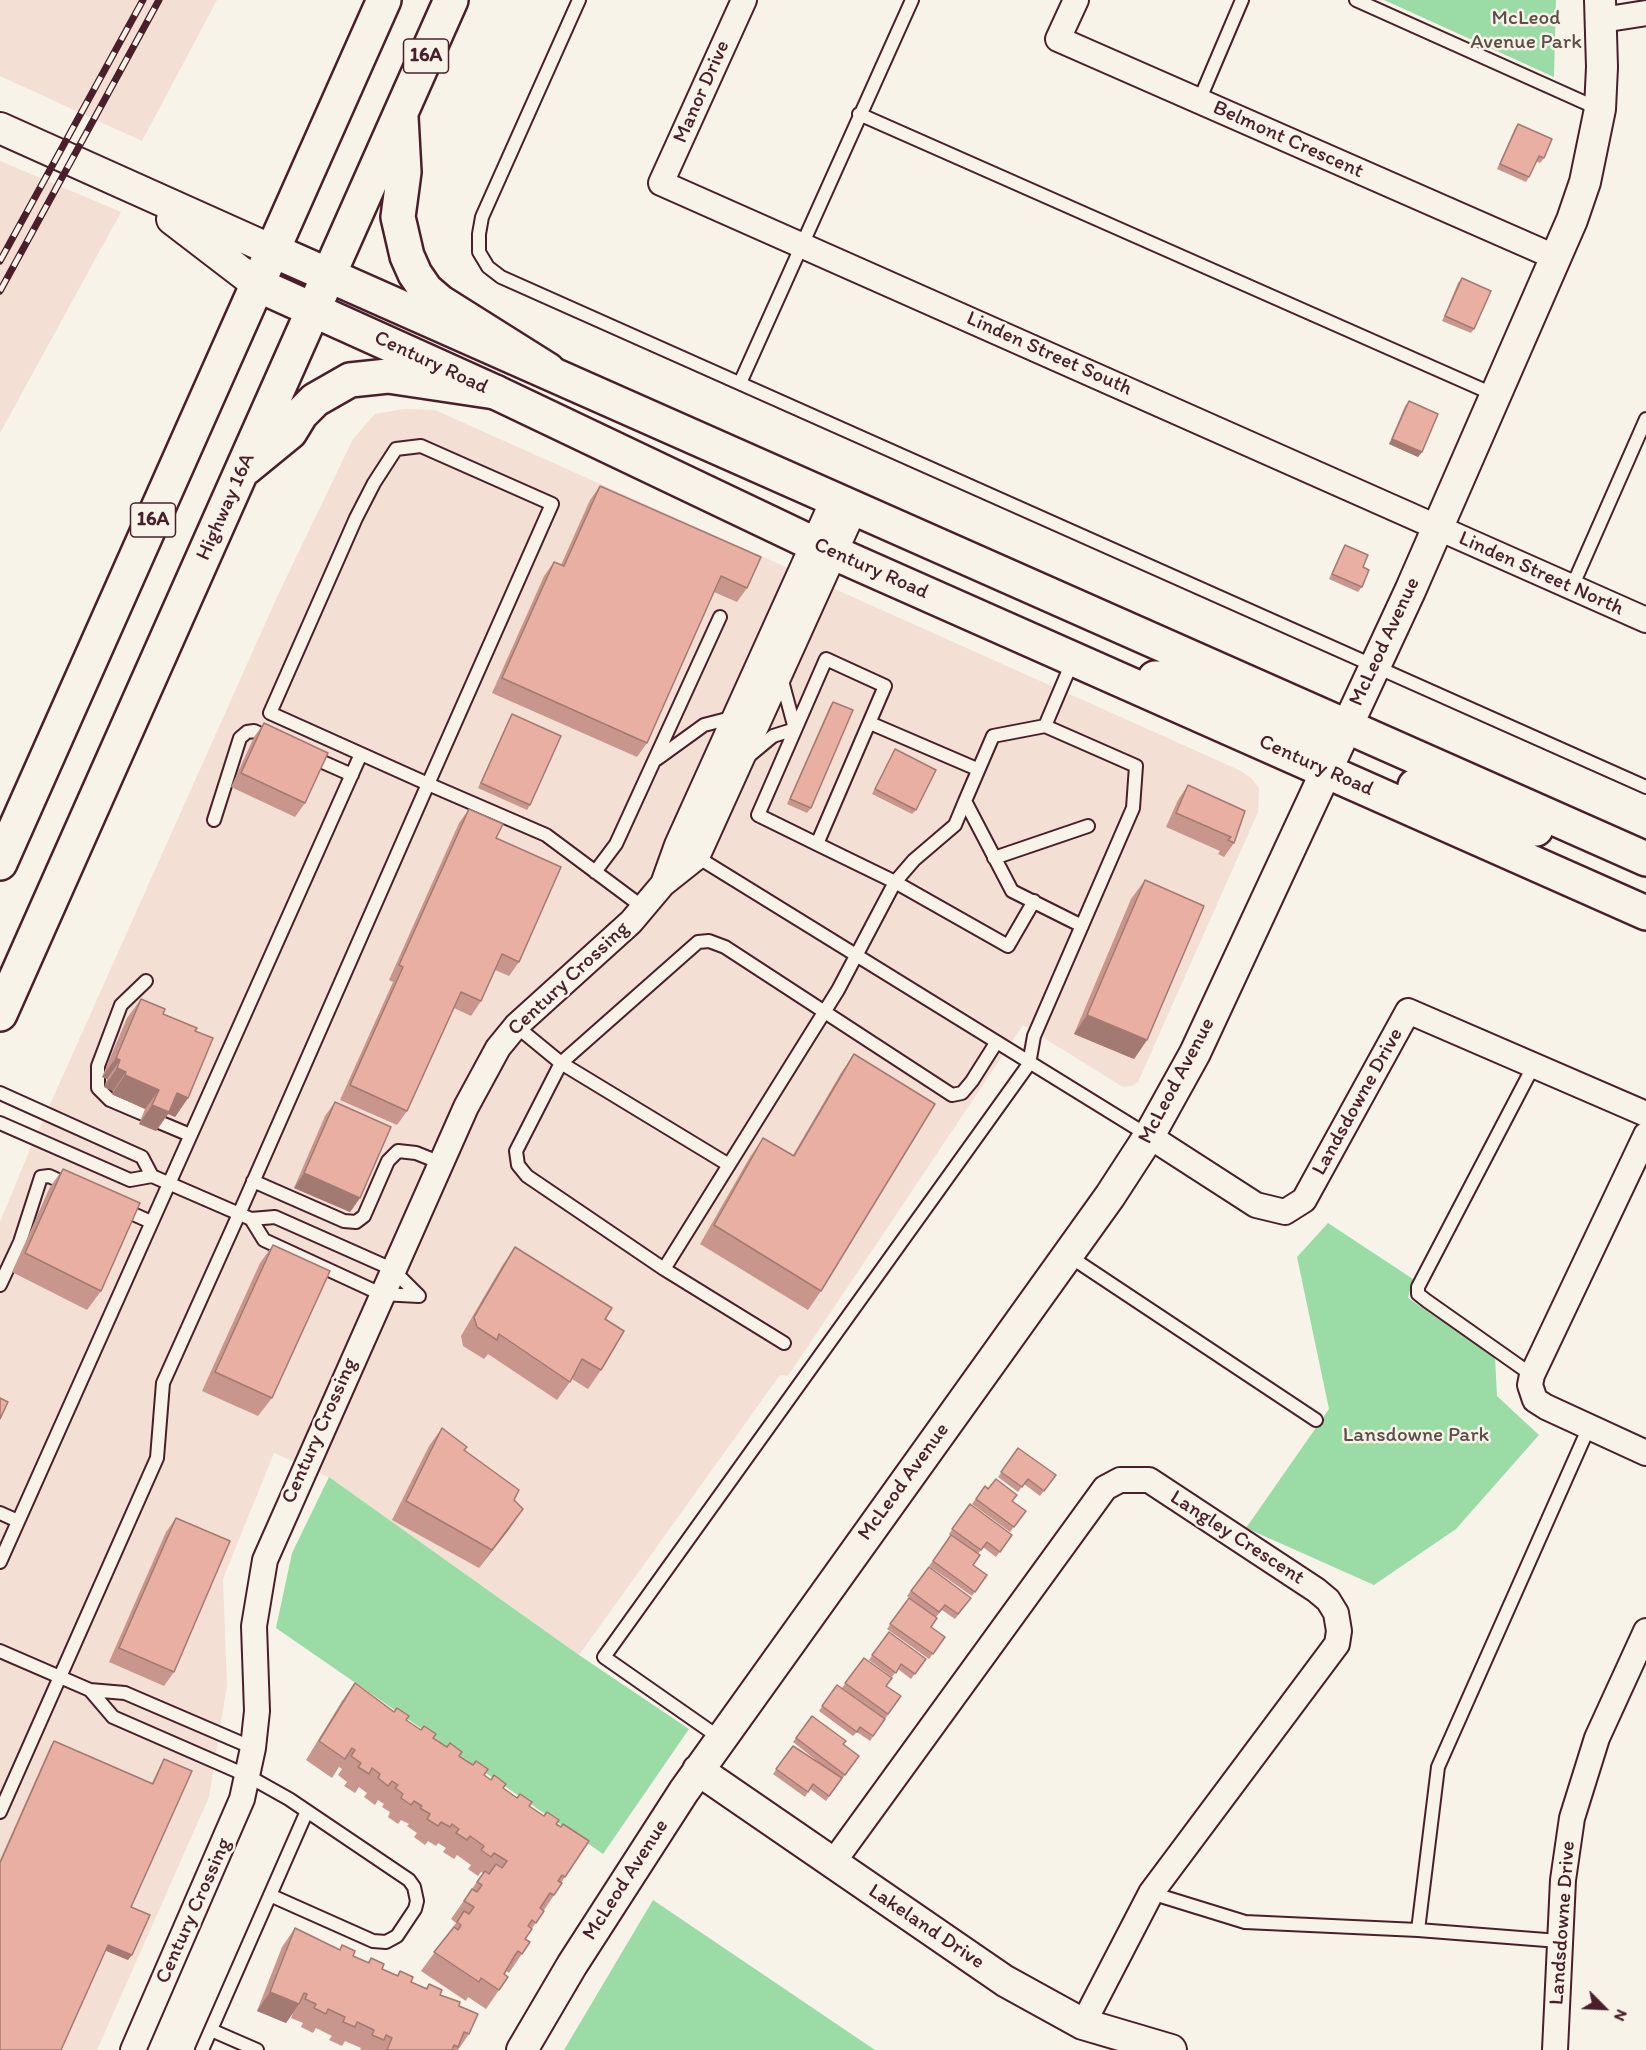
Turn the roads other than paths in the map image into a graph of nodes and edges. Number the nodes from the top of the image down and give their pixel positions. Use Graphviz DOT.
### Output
graph roads {
  1 [pos="384,0"];
  2 [pos="451,0"];
  3 [pos="579,0"];
  4 [pos="744,0"];
  5 [pos="912,0"];
  6 [pos="1076,0"];
  7 [pos="1242,0"];
  8 [pos="1356,0"];
  9 [pos="1601,10"];
  10 [pos="1646,13"];
  11 [pos="1199,101"];
  12 [pos="1600,110"];
  13 [pos="401,111"];
  14 [pos="859,114"];
  15 [pos="0,128"];
  16 [pos="122,181"];
  17 [pos="661,183"];
  18 [pos="801,244"];
  19 [pos="274,250"];
  20 [pos="1557,258"];
  21 [pos="329,275"];
  22 [pos="258,285"];
  23 [pos="314,310"];
  24 [pos="548,370"];
  25 [pos="740,383"];
  26 [pos="495,392"];
  27 [pos="1495,394"];
  28 [pos="1646,419"];
  29 [pos="242,471"];
  30 [pos="844,503"];
  31 [pos="1437,527"];
  32 [pos="824,548"];
  33 [pos="1572,587"];
  34 [pos="720,617"];
  35 [pos="1646,620"];
  36 [pos="1074,659"];
  37 [pos="1374,665"];
  38 [pos="780,672"];
  39 [pos="1114,677"];
  40 [pos="736,716"];
  41 [pos="870,723"];
  42 [pos="1347,725"];
  43 [pos="1045,726"];
  44 [pos="795,729"];
  45 [pos="361,754"];
  46 [pos="655,761"];
  47 [pos="739,765"];
  48 [pos="977,769"];
  49 [pos="1325,771"];
  50 [pos="352,775"];
  51 [pos="428,784"];
  52 [pos="1646,787"];
  53 [pos="965,801"];
  54 [pos="214,820"];
  55 [pos="1088,826"];
  56 [pos="817,844"];
  57 [pos="687,851"];
  58 [pos="994,858"];
  59 [pos="1646,859"];
  60 [pos="0,862"];
  61 [pos="1646,865"];
  62 [pos="595,872"];
  63 [pos="895,882"];
  64 [pos="1034,901"];
  65 [pos="644,908"];
  66 [pos="1646,913"];
  67 [pos="1082,926"];
  68 [pos="856,958"];
  69 [pos="146,981"];
  70 [pos="824,1011"];
  71 [pos="0,1014"];
  72 [pos="516,1026"];
  73 [pos="996,1043"];
  74 [pos="561,1063"];
  75 [pos="1029,1064"];
  76 [pos="1534,1065"];
  77 [pos="0,1093"];
  78 [pos="143,1114"];
  79 [pos="1646,1114"];
  80 [pos="159,1122"];
  81 [pos="0,1123"];
  82 [pos="190,1135"];
  83 [pos="1646,1135"];
  84 [pos="1149,1136"];
  85 [pos="441,1163"];
  86 [pos="729,1165"];
  87 [pos="152,1176"];
  88 [pos="254,1181"];
  89 [pos="168,1183"];
  90 [pos="80,1190"];
  91 [pos="110,1204"];
  92 [pos="245,1216"];
  93 [pos="151,1222"];
  94 [pos="1068,1255"];
  95 [pos="392,1269"];
  96 [pos="664,1269"];
  97 [pos="0,1285"];
  98 [pos="381,1294"];
  99 [pos="784,1343"];
  100 [pos="1532,1375"];
  101 [pos="1316,1419"];
  102 [pos="1589,1427"];
  103 [pos="1646,1453"];
  104 [pos="0,1512"];
  105 [pos="18,1521"];
  106 [pos="0,1562"];
  107 [pos="1646,1630"];
  108 [pos="0,1651"];
  109 [pos="60,1677"];
  110 [pos="90,1690"];
  111 [pos="720,1738"];
  112 [pos="253,1748"];
  113 [pos="698,1770"];
  114 [pos="248,1776"];
  115 [pos="308,1811"];
  116 [pos="0,1812"];
  117 [pos="832,1864"];
  118 [pos="1151,1893"];
  119 [pos="272,1896"];
  120 [pos="1418,1930"];
  121 [pos="1559,1941"];
  122 [pos="1083,2024"];
  123 [pos="211,2030"];
  124 [pos="133,2050"];
  125 [pos="202,2050"];
  126 [pos="257,2050"];
  127 [pos="522,2050"];
  128 [pos="1171,2050"];
  129 [pos="1555,2050"];
  1 -- 19 [label="main road, 16A"];
  2 -- 13 [label="main road, Highway 16A / 16A"];
  3 -- 25 [label="lane"];
  4 -- 17 [label="street, Manor Drive"];
  5 -- 14 [label="lane"];
  6 -- 11 [label="street, Belmont Crescent"];
  7 -- 11 [label="lane"];
  8 -- 12 [label="lane"];
  9 -- 10 [label="street"];
  9 -- 12 [label="street, McLeod Avenue"];
  11 -- 20 [label="street, Belmont Crescent"];
  12 -- 20 [label="street, McLeod Avenue"];
  13 -- 21 [label="main road, Highway 16A / 16A"];
  13 -- 24 [label="main road"];
  14 -- 18 [label="lane"];
  14 -- 27 [label="lane"];
  15 -- 16 [label="street, Century Road"];
  16 -- 19 [label="street, Century Road"];
  16 -- 22 [label="street, Century Road"];
  17 -- 18 [label="street, Linden Street South"];
  18 -- 25 [label="lane"];
  18 -- 31 [label="street, Linden Street South"];
  19 -- 21 [label="main road, Century Road"];
  19 -- 22 [label="main road, 16A"];
  20 -- 27 [label="street, McLeod Avenue"];
  21 -- 23 [label="main road, Highway 16A / 16A"];
  21 -- 24 [label="main road, Century Road"];
  22 -- 23 [label="main road, Century Road"];
  22 -- 60 [label="main road, 16A"];
  23 -- 26 [label="main road, Century Road"];
  23 -- 29 [label="main road, Highway 16A / 16A"];
  24 -- 30 [label="main road, Century Road"];
  25 -- 37 [label="lane"];
  26 -- 29 [label="main road"];
  26 -- 32 [label="main road, Century Road"];
  27 -- 31 [label="street, McLeod Avenue"];
  28 -- 33 [label="lane"];
  29 -- 71 [label="main road, Highway 16A / 16A"];
  30 -- 32 [label="street, Century Crossing"];
  30 -- 42 [label="main road, Century Road"];
  31 -- 33 [label="street, Linden Street North"];
  31 -- 37 [label="street, McLeod Avenue"];
  32 -- 36 [label="main road, Century Road"];
  32 -- 38 [label="street, Century Crossing"];
  32 -- 40 [label="street, Century Crossing"];
  33 -- 35 [label="street, Linden Street North"];
  34 -- 46 [label="lane"];
  36 -- 39 [label="main road, Century Road"];
  36 -- 43 [label="lane"];
  37 -- 42 [label="street, McLeod Avenue"];
  37 -- 52 [label="lane"];
  38 -- 44 [label="lane"];
  38 -- 47 [label="street, Century Crossing"];
  39 -- 42 [label="main road"];
  39 -- 49 [label="main road, Century Road"];
  40 -- 46 [label="lane"];
  40 -- 57 [label="street, Century Crossing"];
  41 -- 44 [label="lane"];
  41 -- 48 [label="lane"];
  41 -- 56 [label="lane"];
  42 -- 49 [label="street, McLeod Avenue"];
  42 -- 59 [label="main road, Century Road"];
  43 -- 48 [label="lane"];
  43 -- 67 [label="lane"];
  44 -- 47 [label="lane"];
  44 -- 56 [label="lane"];
  45 -- 50 [label="lane"];
  45 -- 51 [label="lane"];
  45 -- 51 [label="lane"];
  46 -- 62 [label="lane"];
  47 -- 57 [label="street, Century Crossing"];
  48 -- 53 [label="lane"];
  49 -- 61 [label="main road"];
  49 -- 66 [label="main road, Century Road"];
  49 -- 84 [label="street, McLeod Avenue"];
  50 -- 54 [label="lane"];
  50 -- 82 [label="lane"];
  51 -- 62 [label="lane"];
  51 -- 88 [label="lane"];
  53 -- 58 [label="lane"];
  53 -- 63 [label="lane"];
  55 -- 58 [label="lane"];
  56 -- 63 [label="lane"];
  57 -- 65 [label="street, Century Crossing"];
  57 -- 68 [label="lane"];
  58 -- 64 [label="lane"];
  62 -- 65 [label="lane"];
  63 -- 64 [label="lane"];
  63 -- 68 [label="lane"];
  64 -- 67 [label="lane"];
  65 -- 72 [label="street, Century Crossing"];
  67 -- 75 [label="lane"];
  68 -- 70 [label="lane"];
  68 -- 73 [label="lane"];
  69 -- 78 [label="lane"];
  70 -- 73 [label="lane"];
  70 -- 74 [label="lane"];
  70 -- 86 [label="lane"];
  72 -- 74 [label="lane"];
  72 -- 85 [label="street, Century Crossing"];
  73 -- 75 [label="lane"];
  74 -- 86 [label="lane"];
  74 -- 96 [label="lane"];
  75 -- 84 [label="lane"];
  75 -- 111 [label="lane"];
  76 -- 79 [label="street, Landsdowne Drive"];
  76 -- 84 [label="street, Landsdowne Drive"];
  76 -- 100 [label="lane"];
  77 -- 87 [label="lane"];
  80 -- 82 [label="lane"];
  81 -- 87 [label="lane"];
  82 -- 89 [label="lane"];
  83 -- 100 [label="street"];
  84 -- 94 [label="street, McLeod Avenue"];
  85 -- 88 [label="lane"];
  85 -- 95 [label="street, Century Crossing"];
  86 -- 96 [label="lane"];
  87 -- 89 [label="lane"];
  88 -- 92 [label="lane"];
  89 -- 92 [label="lane"];
  89 -- 93 [label="lane"];
  90 -- 97 [label="lane"];
  91 -- 93 [label="lane"];
  92 -- 95 [label="lane"];
  92 -- 98 [label="lane"];
  92 -- 109 [label="lane"];
  93 -- 105 [label="lane"];
  94 -- 101 [label="lane"];
  94 -- 111 [label="street, McLeod Avenue"];
  95 -- 98 [label="street, Century Crossing"];
  95 -- 98 [label="lane"];
  96 -- 99 [label="lane"];
  98 -- 112 [label="street, Century Crossing"];
  100 -- 102 [label="street"];
  102 -- 103 [label="street"];
  102 -- 120 [label="lane"];
  104 -- 105 [label="lane"];
  105 -- 106 [label="lane"];
  107 -- 121 [label="street, Landsdowne Drive"];
  108 -- 109 [label="lane"];
  109 -- 110 [label="lane"];
  109 -- 116 [label="lane"];
  110 -- 112 [label="lane"];
  110 -- 114 [label="lane"];
  111 -- 113 [label="street, McLeod Avenue"];
  112 -- 114 [label="street, Century Crossing"];
  113 -- 117 [label="street, Lakeland Drive"];
  113 -- 127 [label="street, McLeod Avenue"];
  114 -- 115 [label="lane"];
  114 -- 124 [label="street, Century Crossing"];
  115 -- 119 [label="lane"];
  115 -- 119 [label="lane"];
  117 -- 118 [label="street, Langley Crescent"];
  117 -- 122 [label="street, Lakeland Drive"];
  118 -- 120 [label="lane"];
  118 -- 122 [label="street, Langley Crescent"];
  119 -- 123 [label="lane"];
  120 -- 121 [label="lane"];
  121 -- 129 [label="street, Landsdowne Drive"];
  122 -- 128 [label="street, Lakeland Drive"];
  123 -- 125 [label="lane"];
  123 -- 126 [label="lane"];
}
